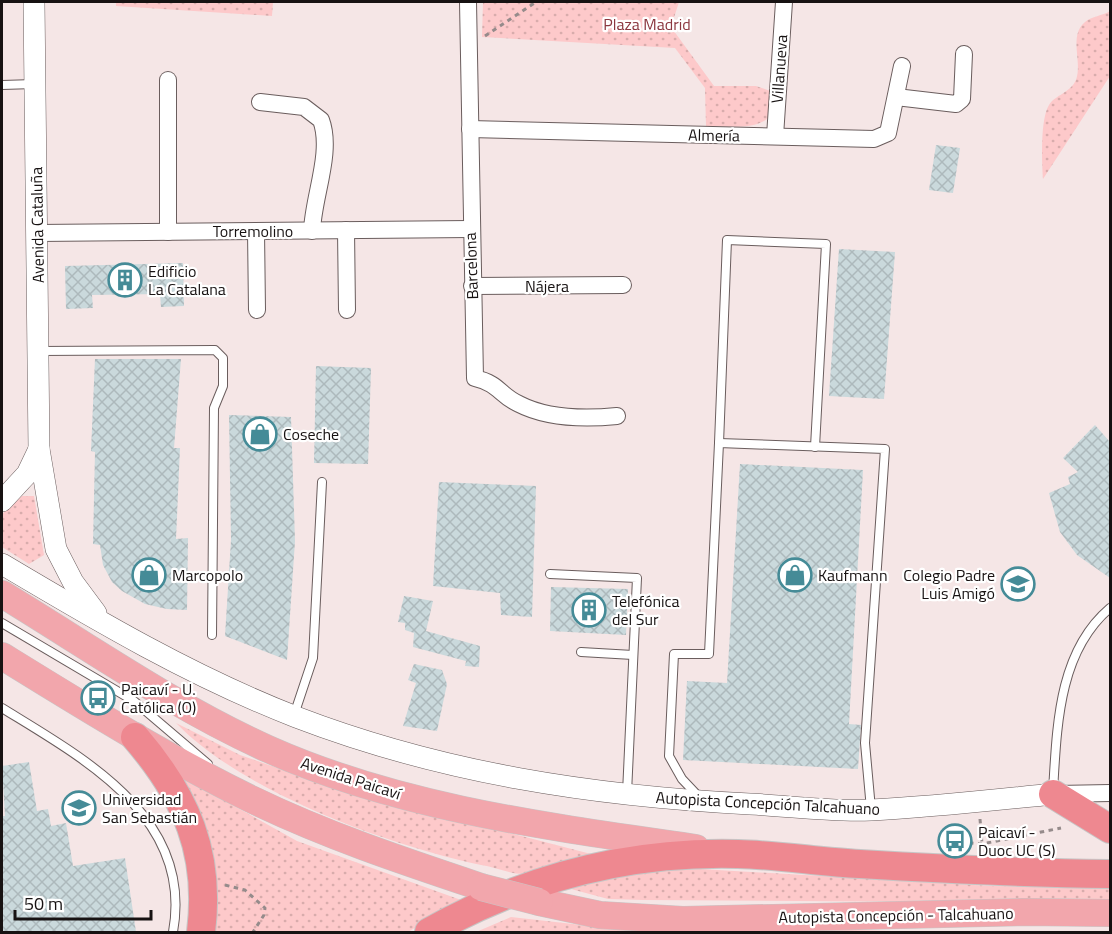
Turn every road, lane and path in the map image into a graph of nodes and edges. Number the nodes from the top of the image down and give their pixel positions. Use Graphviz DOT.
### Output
graph roads {
  1 [pos="34,2"];
  2 [pos="468,2"];
  3 [pos="536,2"];
  4 [pos="784,2"];
  5 [pos="482,37"];
  6 [pos="964,54"];
  7 [pos="902,66"];
  8 [pos="168,80"];
  9 [pos="35,84"];
  10 [pos="2,85"];
  11 [pos="896,97"];
  12 [pos="260,102"];
  13 [pos="470,129"];
  14 [pos="774,136"];
  15 [pos="470,229"];
  16 [pos="346,230"];
  17 [pos="256,231"];
  18 [pos="312,231"];
  19 [pos="168,232"];
  20 [pos="37,233"];
  21 [pos="623,285"];
  22 [pos="472,286"];
  23 [pos="256,310"];
  24 [pos="347,310"];
  25 [pos="38,351"];
  26 [pos="617,416"];
  27 [pos="718,443"];
  28 [pos="815,447"];
  29 [pos="39,449"];
  30 [pos="322,482"];
  31 [pos="2,501"];
  32 [pos="2,564"];
  33 [pos="550,574"];
  34 [pos="7,604"];
  35 [pos="1110,608"];
  36 [pos="2,623"];
  37 [pos="107,624"];
  38 [pos="212,635"];
  39 [pos="581,651"];
  40 [pos="633,655"];
  41 [pos="2,656"];
  42 [pos="2,708"];
  43 [pos="293,716"];
  44 [pos="135,737"];
  45 [pos="1110,793"];
  46 [pos="1053,794"];
  47 [pos="627,796"];
  48 [pos="250,799"];
  49 [pos="705,802"];
  50 [pos="871,810"];
  51 [pos="1100,823"];
  52 [pos="960,842"];
  53 [pos="739,854"];
  54 [pos="1110,874"];
  55 [pos="204,893"];
  56 [pos="1110,913"];
  57 [pos="173,933"];
  58 [pos="201,933"];
  59 [pos="253,933"];
  60 [pos="429,933"];
  1 -- 9 [label="street, Avenida Cataluña"];
  2 -- 13 [label="street, Barcelona"];
  3 -- 5 [label="path"];
  4 -- 14 [label="street, Villanueva"];
  6 -- 11 [label="street"];
  7 -- 11 [label="street, Almería"];
  8 -- 19 [label="street"];
  9 -- 10 [label="lane"];
  9 -- 20 [label="street, Avenida Cataluña"];
  11 -- 14 [label="street, Almería"];
  12 -- 18 [label="street"];
  13 -- 14 [label="street, Almería"];
  13 -- 15 [label="street, Barcelona"];
  15 -- 16 [label="street, Torremolino"];
  15 -- 22 [label="street, Barcelona"];
  16 -- 18 [label="street, Torremolino"];
  16 -- 24 [label="street"];
  17 -- 18 [label="street, Torremolino"];
  17 -- 19 [label="street, Torremolino"];
  17 -- 23 [label="street"];
  19 -- 20 [label="street, Torremolino"];
  20 -- 25 [label="street, Avenida Cataluña"];
  21 -- 22 [label="street, Nájera"];
  22 -- 26 [label="street, Barcelona"];
  25 -- 29 [label="street, Avenida Cataluña"];
  25 -- 38 [label="lane"];
  27 -- 28 [label="lane"];
  27 -- 28 [label="lane"];
  27 -- 49 [label="lane"];
  28 -- 50 [label="lane"];
  29 -- 31 [label="street, Avenida Cataluña"];
  29 -- 37 [label="street, Avenida Cataluña"];
  30 -- 43 [label="lane"];
  32 -- 37 [label="street"];
  33 -- 40 [label="lane"];
  34 -- 53 [label="main road, Avenida Paicaví"];
  35 -- 46 [label="lane"];
  36 -- 48 [label="lane"];
  37 -- 43 [label="street"];
  39 -- 40 [label="lane"];
  40 -- 47 [label="lane"];
  41 -- 44 [label="main road"];
  42 -- 57 [label="lane"];
  43 -- 47 [label="street"];
  44 -- 48 [label="main road"];
  44 -- 55 [label="highway"];
  45 -- 46 [label="street"];
  46 -- 50 [label="street, Autopista Concepción Talcahuano"];
  46 -- 51 [label="highway"];
  47 -- 49 [label="street, Autopista Concepción Talcahuano"];
  48 -- 56 [label="main road, Autopista Concepción - Talcahuano, bridge"];
  49 -- 50 [label="street, Autopista Concepción Talcahuano"];
  51 -- 52 [label="path"];
  53 -- 54 [label="highway"];
  53 -- 60 [label="highway"];
  55 -- 58 [label="highway"];
  55 -- 59 [label="path"];
}
